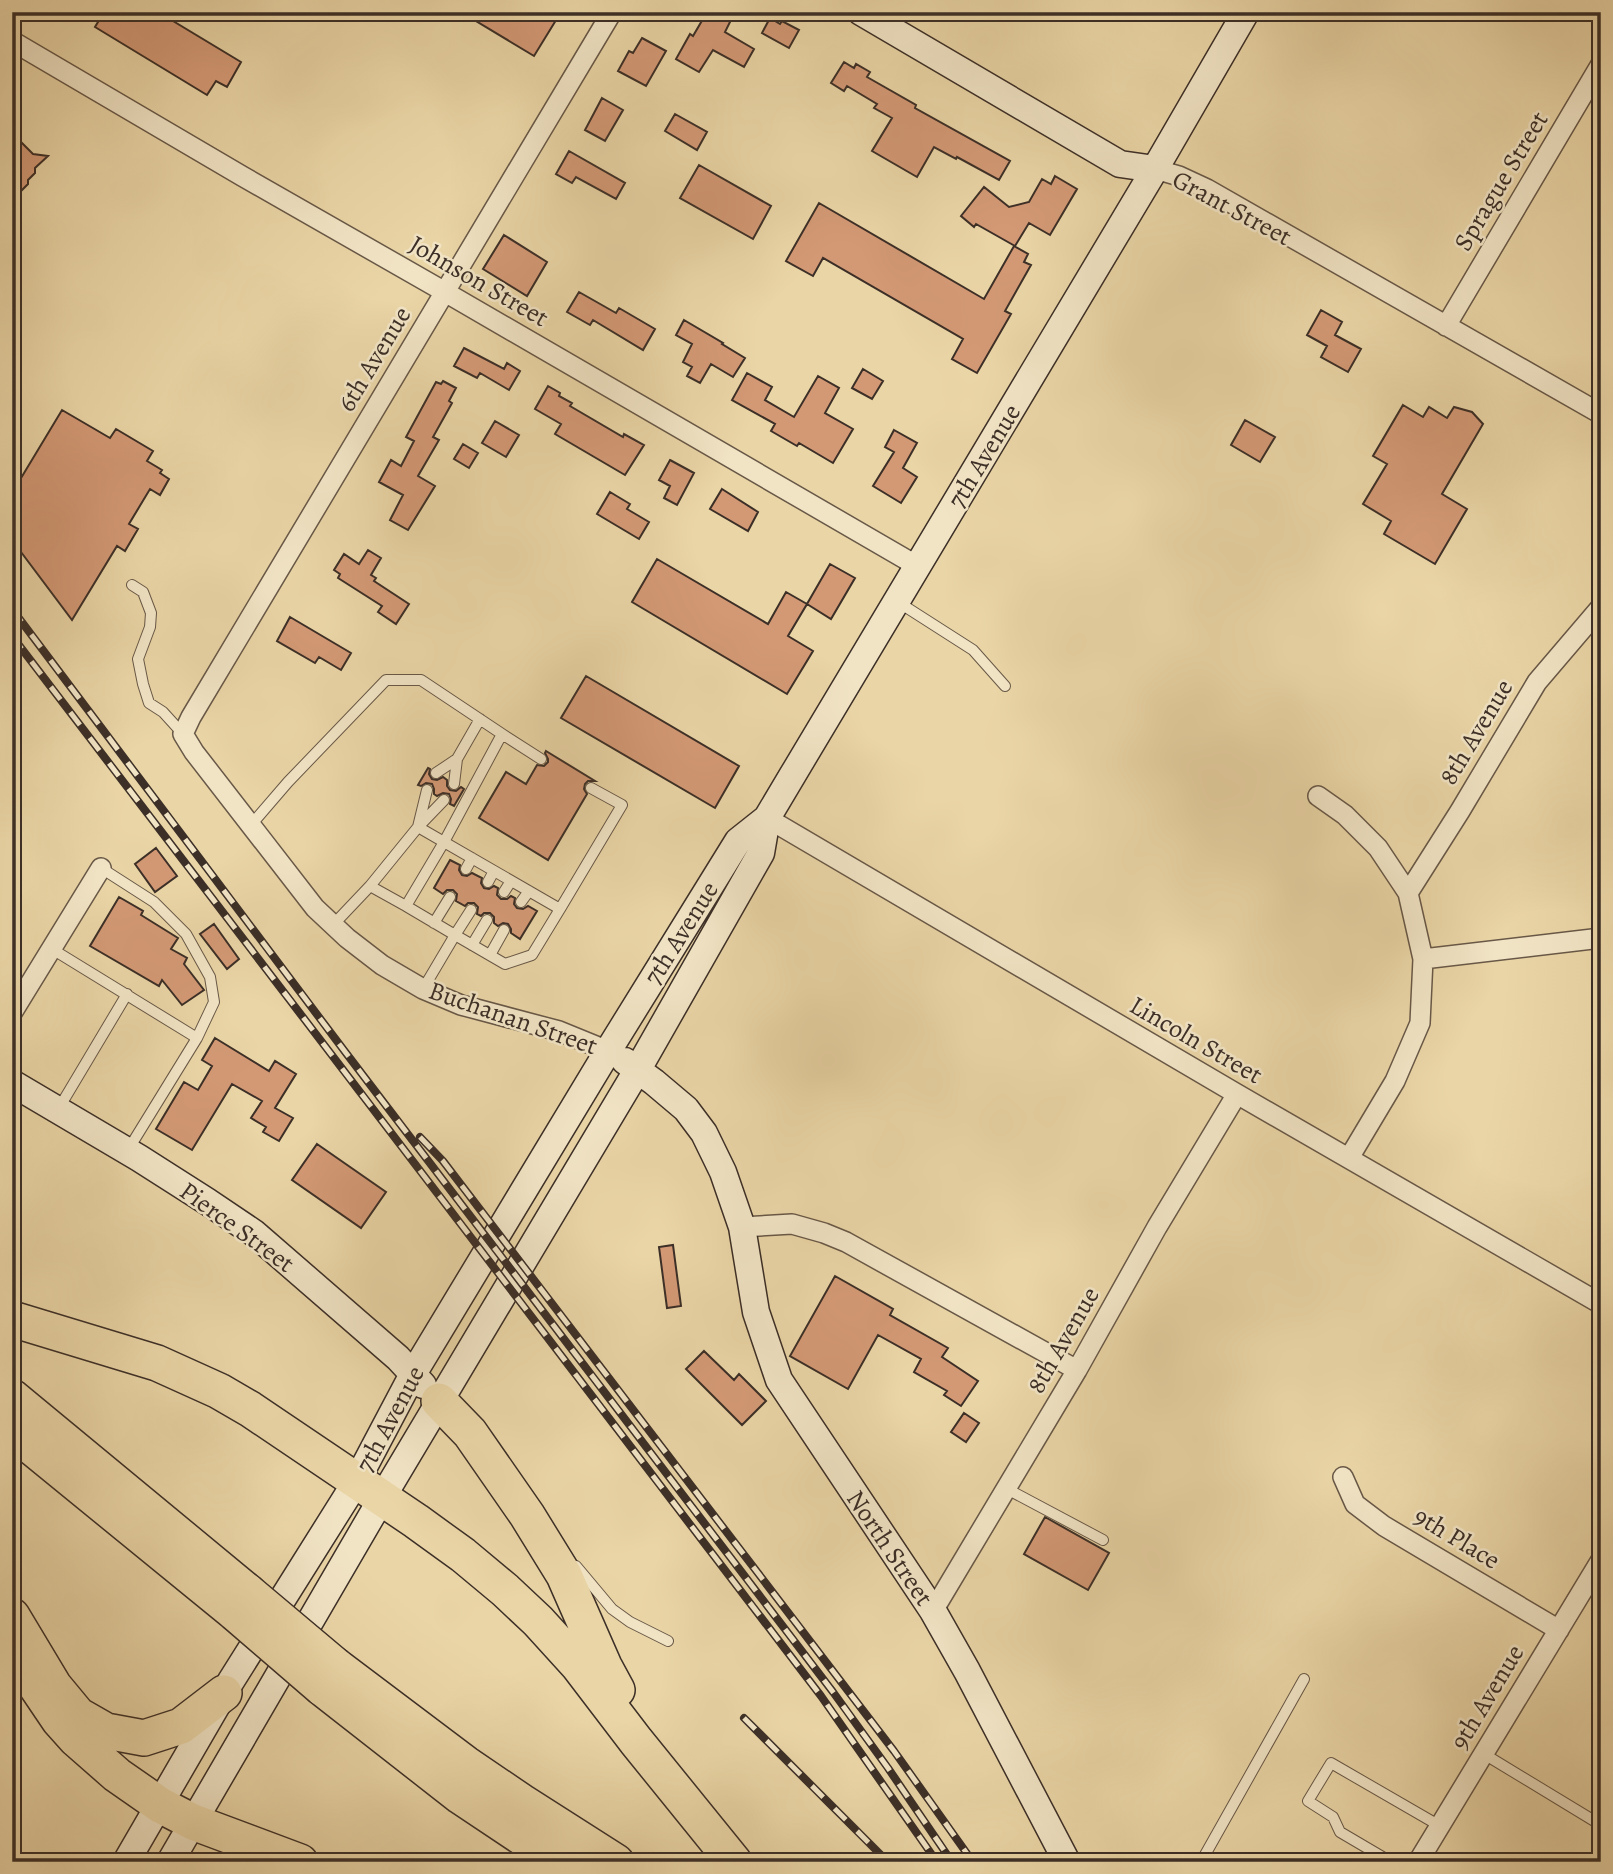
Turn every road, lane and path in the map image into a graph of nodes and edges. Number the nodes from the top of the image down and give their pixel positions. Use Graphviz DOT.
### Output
graph roads {
  1 [pos="612,12"];
  2 [pos="861,12"];
  3 [pos="1246,12"];
  4 [pos="12,41"];
  5 [pos="1601,64"];
  6 [pos="1155,169"];
  7 [pos="445,292"];
  8 [pos="1446,326"];
  9 [pos="1601,414"];
  10 [pos="919,567"];
  11 [pos="132,585"];
  12 [pos="898,602"];
  13 [pos="1601,607"];
  14 [pos="1005,686"];
  15 [pos="480,719"];
  16 [pos="183,734"];
  17 [pos="502,734"];
  18 [pos="457,759"];
  19 [pos="541,759"];
  20 [pos="436,773"];
  21 [pos="454,784"];
  22 [pos="591,788"];
  23 [pos="427,790"];
  24 [pos="1318,796"];
  25 [pos="444,800"];
  26 [pos="767,818"];
  27 [pos="251,825"];
  28 [pos="418,827"];
  29 [pos="444,842"];
  30 [pos="472,858"];
  31 [pos="101,868"];
  32 [pos="466,869"];
  33 [pos="494,871"];
  34 [pos="511,881"];
  35 [pos="488,882"];
  36 [pos="370,886"];
  37 [pos="528,891"];
  38 [pos="504,892"];
  39 [pos="1408,893"];
  40 [pos="450,897"];
  41 [pos="521,902"];
  42 [pos="406,906"];
  43 [pos="560,909"];
  44 [pos="471,910"];
  45 [pos="487,920"];
  46 [pos="434,923"];
  47 [pos="333,925"];
  48 [pos="504,930"];
  49 [pos="455,935"];
  50 [pos="1601,938"];
  51 [pos="472,945"];
  52 [pos="52,949"];
  53 [pos="490,955"];
  54 [pos="1423,959"];
  55 [pos="423,989"];
  56 [pos="127,995"];
  57 [pos="12,1013"];
  58 [pos="197,1038"];
  59 [pos="608,1051"];
  60 [pos="638,1069"];
  61 [pos="12,1083"];
  62 [pos="1237,1094"];
  63 [pos="58,1110"];
  64 [pos="128,1151"];
  65 [pos="1349,1158"];
  66 [pos="742,1227"];
  67 [pos="1601,1304"];
  68 [pos="12,1319"];
  69 [pos="1077,1370"];
  70 [pos="413,1374"];
  71 [pos="12,1397"];
  72 [pos="439,1401"];
  73 [pos="12,1431"];
  74 [pos="12,1443"];
  75 [pos="1343,1477"];
  76 [pos="1007,1489"];
  77 [pos="369,1490"];
  78 [pos="93,1497"];
  79 [pos="527,1516"];
  80 [pos="1103,1540"];
  81 [pos="563,1551"];
  82 [pos="571,1560"];
  83 [pos="1601,1560"];
  84 [pos="241,1602"];
  85 [pos="933,1611"];
  86 [pos="12,1616"];
  87 [pos="1559,1630"];
  88 [pos="12,1641"];
  89 [pos="668,1641"];
  90 [pos="329,1677"];
  91 [pos="1304,1679"];
  92 [pos="224,1693"];
  93 [pos="1483,1754"];
  94 [pos="658,1768"];
  95 [pos="160,1805"];
  96 [pos="193,1822"];
  97 [pos="1601,1825"];
  98 [pos="1440,1826"];
  99 [pos="1601,1848"];
  100 [pos="125,1862"];
  101 [pos="170,1862"];
  102 [pos="300,1862"];
  103 [pos="559,1862"];
  104 [pos="616,1862"];
  105 [pos="734,1862"];
  106 [pos="1067,1862"];
  107 [pos="1201,1862"];
  108 [pos="1391,1862"];
  109 [pos="1418,1862"];
  110 [pos="1592,1862"];
  1 -- 7 [label="street, 6th Avenue"];
  2 -- 6 [label="street, Grant Street"];
  3 -- 6 [label="street, 7th Avenue"];
  4 -- 7 [label="street, Johnson Street"];
  5 -- 8 [label="street, Sprague Street"];
  6 -- 8 [label="street, Grant Street"];
  6 -- 10 [label="street, 7th Avenue"];
  7 -- 10 [label="street, Johnson Street"];
  7 -- 16 [label="street, 6th Avenue"];
  8 -- 9 [label="street, Grant Street"];
  10 -- 12 [label="street, 7th Avenue"];
  11 -- 16 [label="lane"];
  12 -- 14 [label="lane"];
  12 -- 26 [label="street, 7th Avenue"];
  13 -- 39 [label="street, 8th Avenue"];
  15 -- 17 [label="lane"];
  15 -- 18 [label="lane"];
  15 -- 27 [label="lane"];
  16 -- 27 [label="street, Buchanan Street"];
  17 -- 19 [label="lane"];
  17 -- 29 [label="lane"];
  18 -- 20 [label="lane"];
  18 -- 21 [label="lane"];
  22 -- 43 [label="lane"];
  23 -- 28 [label="lane"];
  24 -- 39 [label="street"];
  25 -- 28 [label="lane"];
  26 -- 59 [label="street, 7th Avenue"];
  26 -- 60 [label="street"];
  26 -- 62 [label="street, Lincoln Street"];
  27 -- 47 [label="street, Buchanan Street"];
  28 -- 29 [label="lane"];
  28 -- 36 [label="lane"];
  29 -- 30 [label="lane"];
  29 -- 42 [label="lane"];
  30 -- 32 [label="lane"];
  30 -- 33 [label="lane"];
  31 -- 52 [label="street"];
  31 -- 58 [label="lane"];
  33 -- 34 [label="lane"];
  33 -- 35 [label="lane"];
  34 -- 37 [label="lane"];
  34 -- 38 [label="lane"];
  36 -- 42 [label="lane"];
  36 -- 47 [label="lane"];
  37 -- 41 [label="lane"];
  37 -- 43 [label="lane"];
  39 -- 54 [label="street"];
  40 -- 46 [label="lane"];
  42 -- 46 [label="lane"];
  43 -- 53 [label="lane"];
  44 -- 49 [label="lane"];
  45 -- 51 [label="lane"];
  46 -- 49 [label="lane"];
  47 -- 55 [label="street, Buchanan Street"];
  48 -- 53 [label="lane"];
  49 -- 51 [label="lane"];
  49 -- 55 [label="lane"];
  50 -- 54 [label="street"];
  51 -- 53 [label="lane"];
  52 -- 56 [label="lane"];
  52 -- 57 [label="street"];
  54 -- 65 [label="street"];
  55 -- 59 [label="street, Buchanan Street"];
  56 -- 58 [label="lane"];
  56 -- 63 [label="lane"];
  58 -- 64 [label="lane"];
  59 -- 60 [label="street, Buchanan Street"];
  59 -- 70 [label="street, 7th Avenue"];
  60 -- 66 [label="street, Buchanan Street"];
  60 -- 72 [label="street"];
  61 -- 63 [label="street, Pierce Street"];
  62 -- 65 [label="street, Lincoln Street"];
  62 -- 69 [label="street, 8th Avenue"];
  63 -- 64 [label="street, Pierce Street"];
  64 -- 70 [label="street, Pierce Street"];
  65 -- 67 [label="street, Lincoln Street"];
  66 -- 69 [label="street"];
  66 -- 85 [label="street, North Street"];
  68 -- 77 [label="highway"];
  69 -- 76 [label="street, 8th Avenue"];
  70 -- 72 [label="street, Pierce Street"];
  70 -- 77 [label="street, 7th Avenue"];
  71 -- 84 [label="highway"];
  72 -- 77 [label="street"];
  72 -- 79 [label="highway"];
  73 -- 78 [label="highway"];
  74 -- 78 [label="highway"];
  75 -- 87 [label="street, 9th Place"];
  76 -- 80 [label="lane"];
  76 -- 85 [label="street, 8th Avenue"];
  77 -- 92 [label="street, 7th Avenue"];
  77 -- 94 [label="highway"];
  77 -- 96 [label="street"];
  78 -- 84 [label="highway"];
  79 -- 81 [label="lane"];
  79 -- 94 [label="highway"];
  82 -- 89 [label="lane"];
  83 -- 87 [label="street, 9th Avenue"];
  84 -- 90 [label="highway, bridge"];
  85 -- 106 [label="street, North Street"];
  86 -- 92 [label="highway"];
  87 -- 93 [label="street, 9th Avenue"];
  88 -- 95 [label="highway"];
  90 -- 103 [label="highway"];
  90 -- 104 [label="highway"];
  91 -- 107 [label="lane"];
  92 -- 95 [label="street, 7th Avenue"];
  93 -- 97 [label="lane"];
  93 -- 98 [label="street, 9th Avenue"];
  94 -- 105 [label="highway"];
  95 -- 96 [label="highway"];
  95 -- 100 [label="street, 7th Avenue"];
  96 -- 101 [label="street"];
  96 -- 102 [label="highway"];
  98 -- 108 [label="lane"];
  98 -- 109 [label="street, 9th Avenue"];
  99 -- 110 [label="lane"];
}
